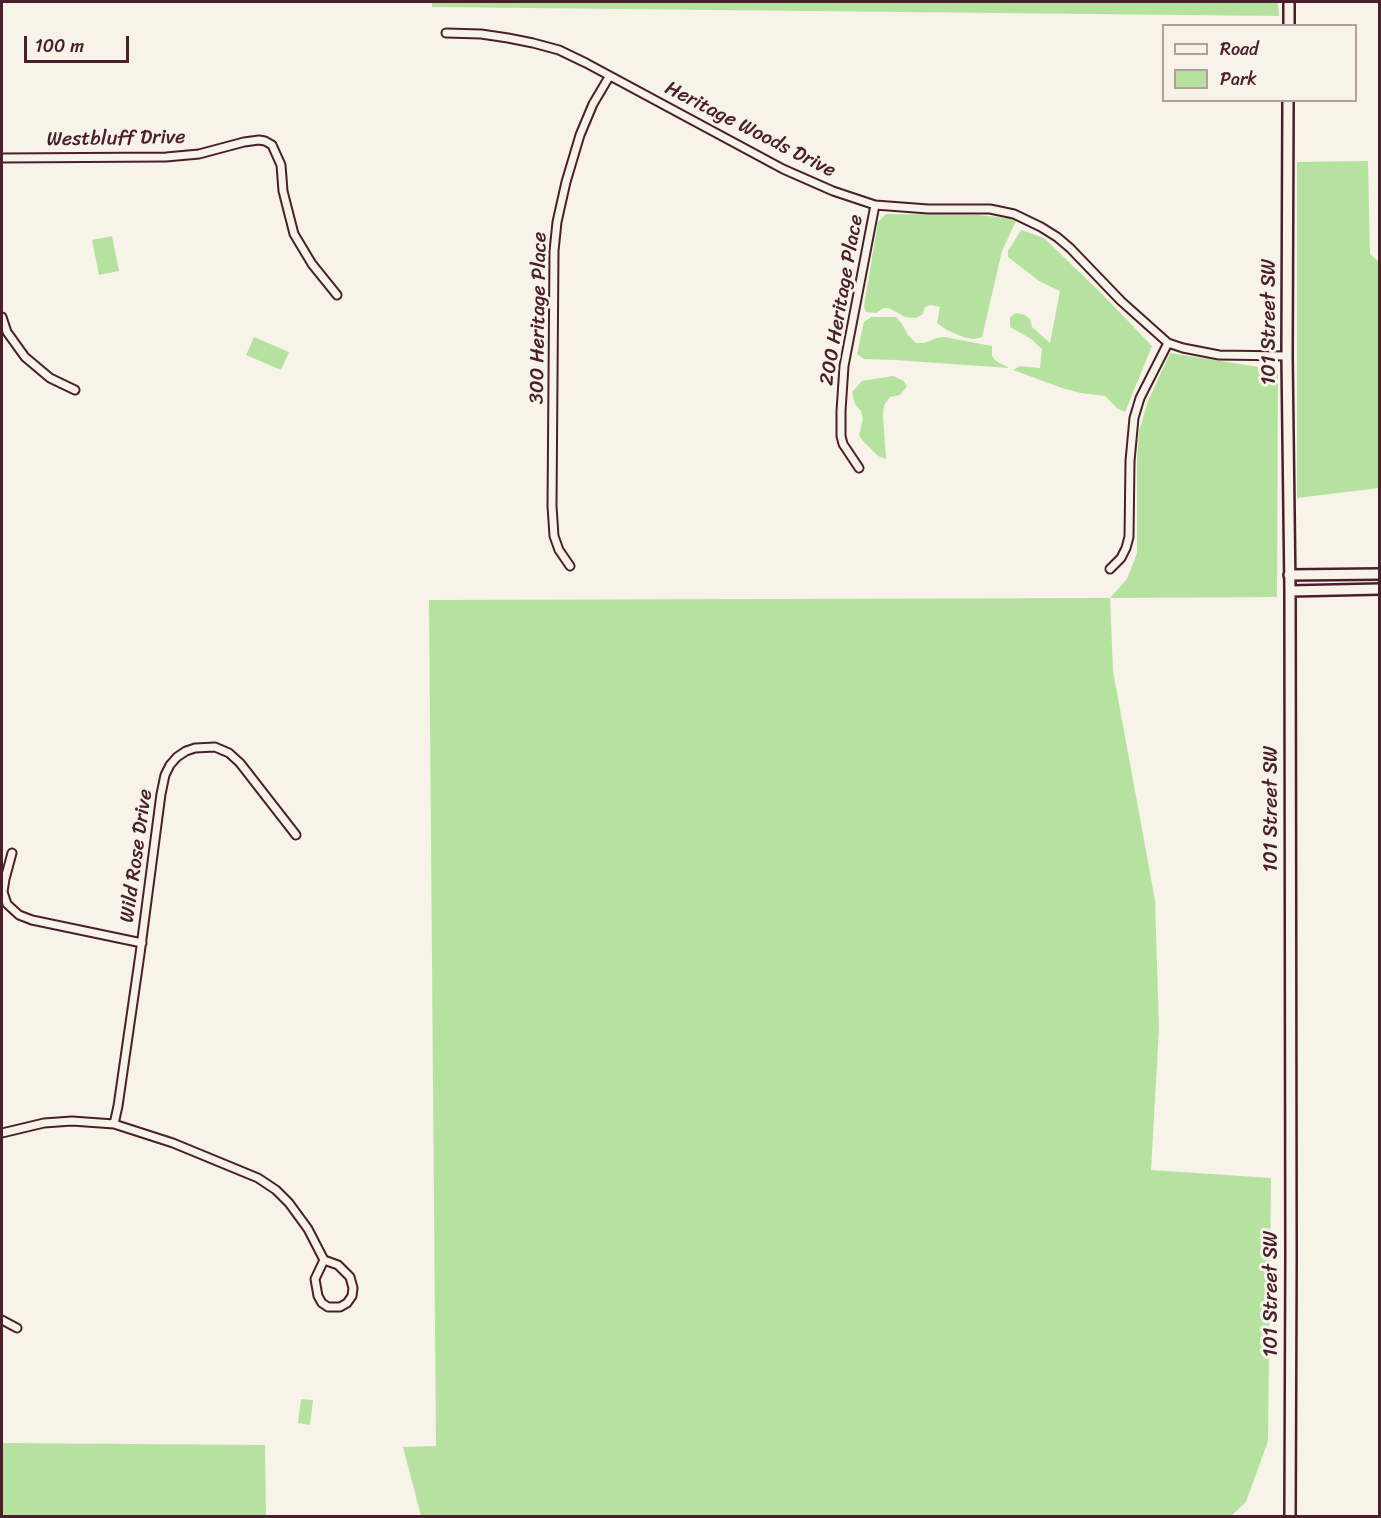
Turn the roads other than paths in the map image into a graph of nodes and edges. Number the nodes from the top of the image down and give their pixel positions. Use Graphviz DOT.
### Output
graph roads {
  1 [pos="1289,2"];
  2 [pos="1289,24"];
  3 [pos="446,33"];
  4 [pos="609,76"];
  5 [pos="1288,102"];
  6 [pos="2,158"];
  7 [pos="875,205"];
  8 [pos="337,295"];
  9 [pos="2,317"];
  10 [pos="1168,343"];
  11 [pos="1287,356"];
  12 [pos="75,390"];
  13 [pos="859,468"];
  14 [pos="570,566"];
  15 [pos="1110,569"];
  16 [pos="1380,574"];
  17 [pos="1289,575"];
  18 [pos="1380,589"];
  19 [pos="1290,591"];
  20 [pos="296,835"];
  21 [pos="12,853"];
  22 [pos="142,943"];
  23 [pos="114,1124"];
  24 [pos="2,1133"];
  25 [pos="324,1260"];
  26 [pos="2,1320"];
  27 [pos="17,1328"];
  28 [pos="1290,1516"];
  1 -- 2 [label="street"];
  3 -- 4 [label="street, Heritage Woods Drive"];
  4 -- 7 [label="street, Heritage Woods Drive"];
  4 -- 14 [label="street, 300 Heritage Place"];
  5 -- 11 [label="street, 101 Street SW"];
  6 -- 8 [label="street, Westbluff Drive"];
  7 -- 10 [label="street, Heritage Woods Drive"];
  7 -- 13 [label="street, 200 Heritage Place"];
  9 -- 12 [label="street"];
  10 -- 11 [label="street, Heritage Woods Drive"];
  10 -- 15 [label="street"];
  11 -- 17 [label="street, 101 Street SW"];
  16 -- 17 [label="street"];
  17 -- 19 [label="street, 101 Street SW"];
  18 -- 19 [label="street"];
  19 -- 28 [label="street, 101 Street SW"];
  20 -- 22 [label="street, Wild Rose Drive"];
  21 -- 22 [label="street"];
  22 -- 23 [label="street, Wild Rose Drive"];
  23 -- 24 [label="street"];
  23 -- 25 [label="street"];
  25 -- 25 [label="street"];
  26 -- 27 [label="street"];
}
